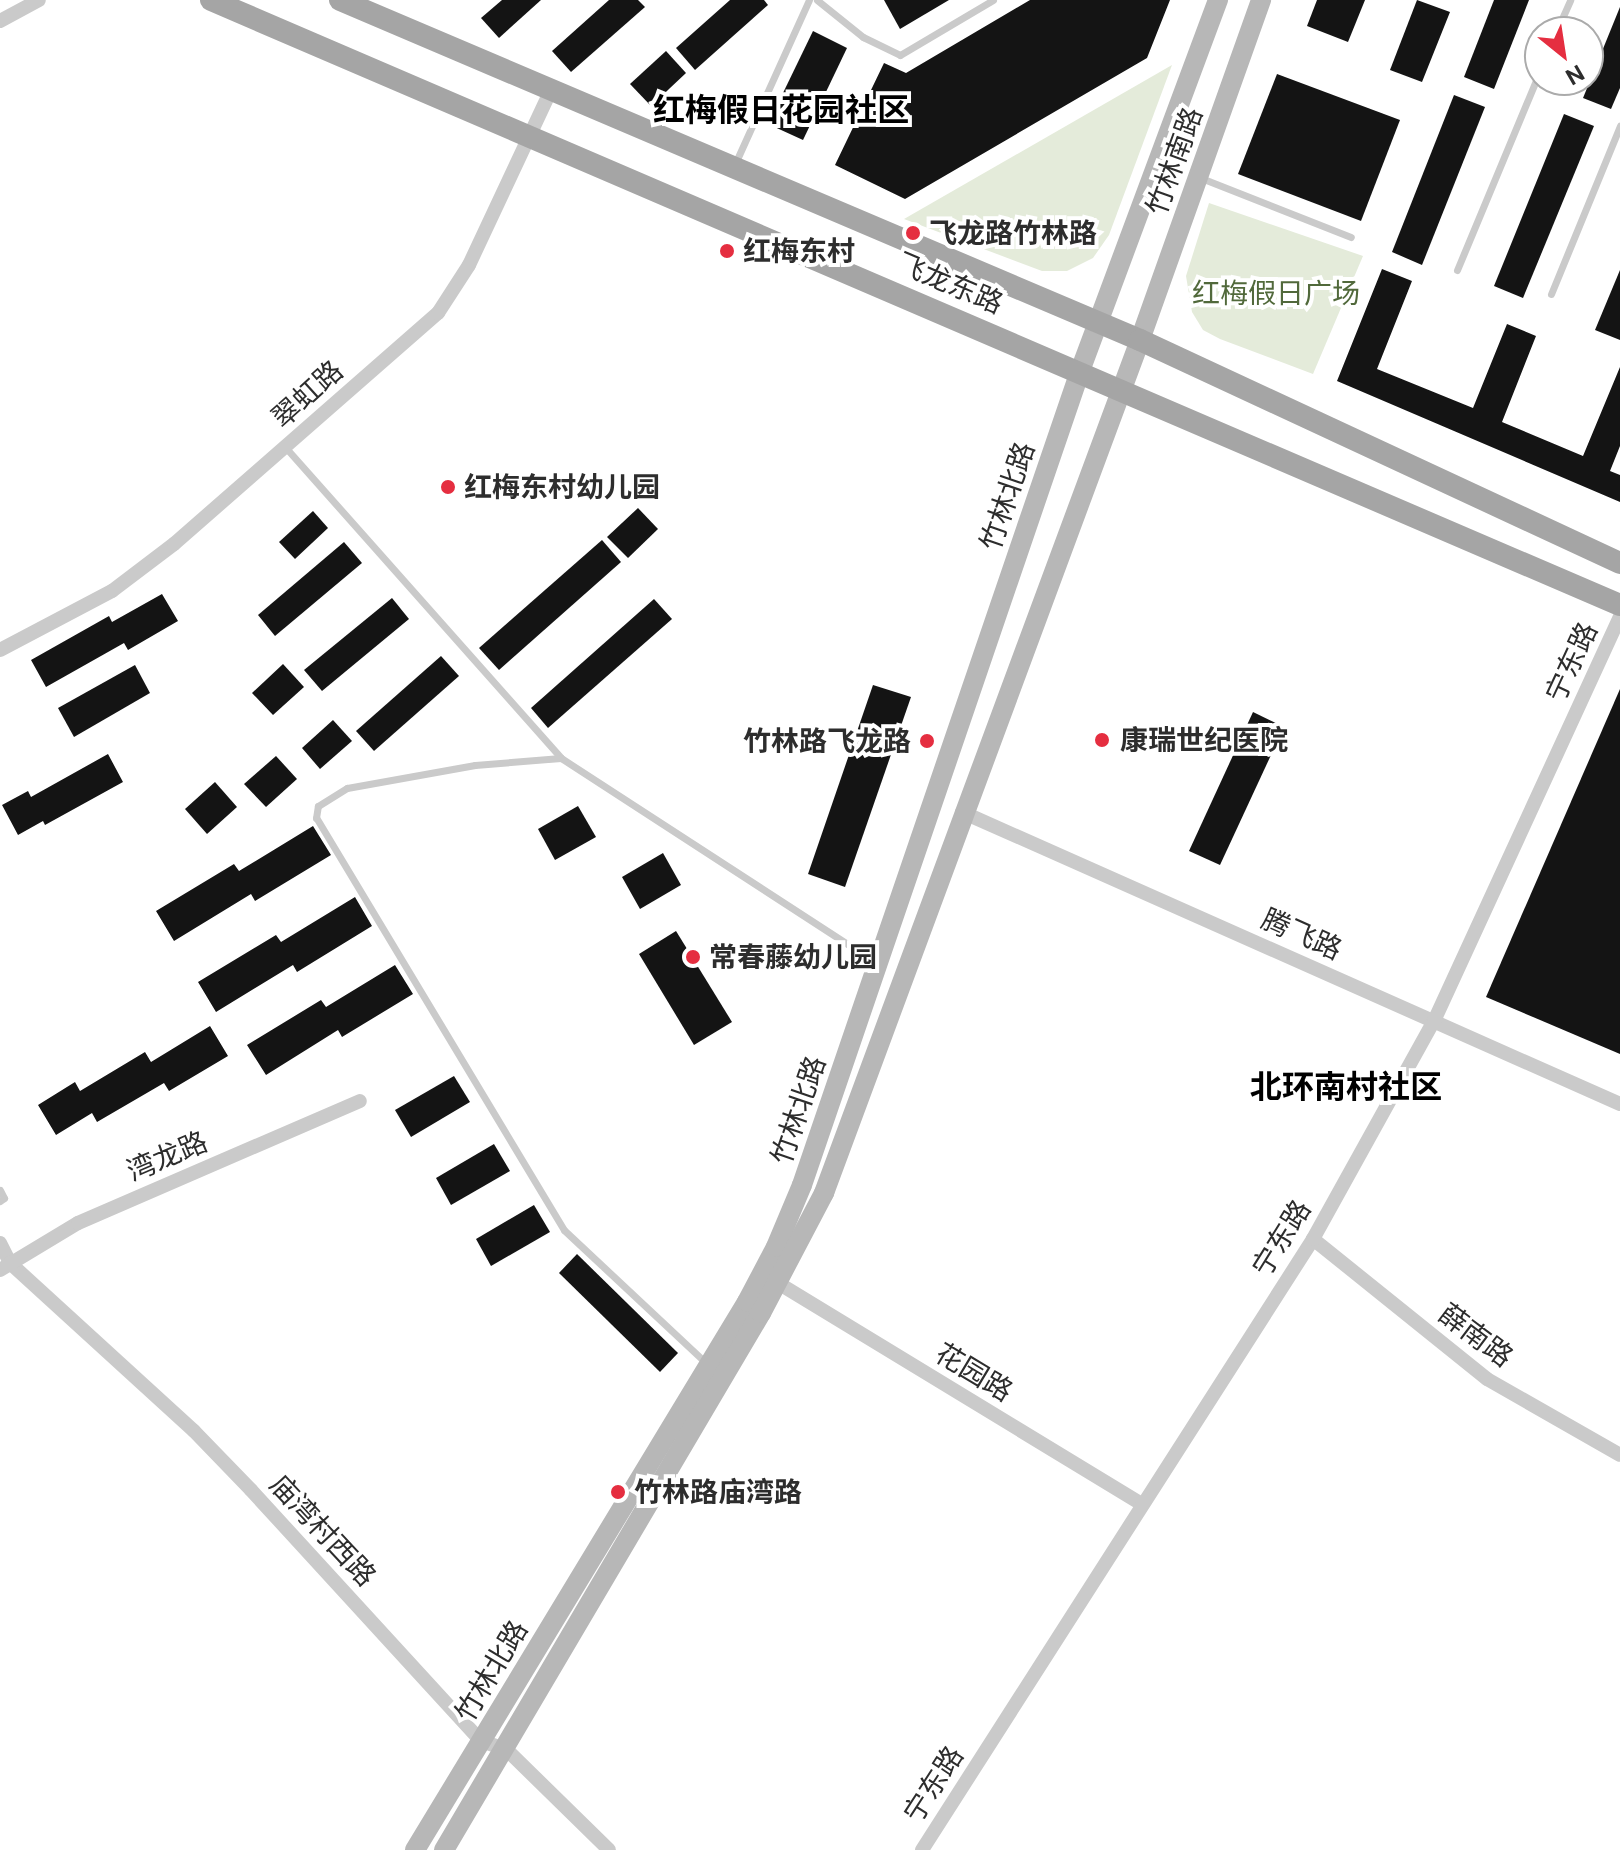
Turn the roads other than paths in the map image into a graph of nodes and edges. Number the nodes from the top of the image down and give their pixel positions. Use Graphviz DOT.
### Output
graph roads {
  1 [pos="39,0"];
  2 [pos="211,0"];
  3 [pos="340,0"];
  4 [pos="809,0"];
  5 [pos="817,0"];
  6 [pos="993,0"];
  7 [pos="1218,0"];
  8 [pos="1261,0"];
  9 [pos="0,21"];
  10 [pos="551,90"];
  11 [pos="1530,96"];
  12 [pos="1620,126"];
  13 [pos="529,137"];
  14 [pos="733,168"];
  15 [pos="1198,177"];
  16 [pos="1351,237"];
  17 [pos="1457,270"];
  18 [pos="1551,294"];
  19 [pos="1099,324"];
  20 [pos="1140,340"];
  21 [pos="1080,371"];
  22 [pos="1119,388"];
  23 [pos="286,448"];
  24 [pos="1620,563"];
  25 [pos="1620,605"];
  26 [pos="1620,617"];
  27 [pos="0,650"];
  28 [pos="561,758"];
  29 [pos="962,812"];
  30 [pos="877,963"];
  31 [pos="1434,1021"];
  32 [pos="360,1101"];
  33 [pos="1620,1104"];
  34 [pos="0,1190"];
  35 [pos="0,1201"];
  36 [pos="1313,1239"];
  37 [pos="0,1243"];
  38 [pos="5,1266"];
  39 [pos="778,1283"];
  40 [pos="709,1366"];
  41 [pos="1620,1455"];
  42 [pos="1142,1504"];
  43 [pos="481,1741"];
  44 [pos="506,1749"];
  45 [pos="415,1850"];
  46 [pos="444,1850"];
  47 [pos="609,1850"];
  48 [pos="922,1850"];
  1 -- 9 [label="street"];
  2 -- 13 [label="main road, 飞龙东路"];
  3 -- 10 [label="main road, 飞龙东路"];
  4 -- 14 [label="lane"];
  5 -- 6 [label="lane"];
  7 -- 19 [label="main road, 竹林南路"];
  8 -- 15 [label="main road, 竹林南路"];
  10 -- 13 [label="street, 翠虹路"];
  10 -- 14 [label="main road, 飞龙东路"];
  11 -- 17 [label="lane"];
  12 -- 18 [label="lane"];
  13 -- 21 [label="main road, 飞龙东路"];
  13 -- 23 [label="street, 翠虹路"];
  14 -- 19 [label="main road, 飞龙东路"];
  15 -- 16 [label="lane"];
  15 -- 20 [label="main road, 竹林南路"];
  19 -- 20 [label="main road, 飞龙东路"];
  19 -- 21 [label="main road, 竹林北路"];
  20 -- 22 [label="main road, 竹林北路"];
  20 -- 24 [label="main road, 飞龙东路"];
  21 -- 22 [label="main road, 飞龙东路"];
  21 -- 30 [label="main road, 竹林北路"];
  22 -- 25 [label="main road, 飞龙东路"];
  22 -- 29 [label="main road, 竹林北路"];
  23 -- 27 [label="street, 翠虹路"];
  23 -- 28 [label="lane"];
  26 -- 31 [label="street, 宁东路"];
  28 -- 30 [label="lane"];
  28 -- 40 [label="lane"];
  29 -- 31 [label="street, 腾飞路"];
  29 -- 39 [label="main road, 竹林北路"];
  30 -- 40 [label="main road, 竹林北路"];
  31 -- 33 [label="street, 腾飞路"];
  31 -- 36 [label="street, 宁东路"];
  32 -- 38 [label="street, 湾龙路"];
  34 -- 35 [label="lane"];
  36 -- 41 [label="street, 薛南路"];
  36 -- 42 [label="street, 宁东路"];
  37 -- 38 [label="street, 庙湾村西路"];
  38 -- 43 [label="street, 庙湾村西路"];
  39 -- 42 [label="street, 花园路"];
  39 -- 44 [label="main road, 竹林北路"];
  40 -- 43 [label="main road, 竹林北路"];
  42 -- 48 [label="street, 宁东路"];
  43 -- 44 [label="street, 庙湾村西路"];
  43 -- 45 [label="main road, 竹林北路"];
  44 -- 46 [label="main road, 竹林北路"];
  44 -- 47 [label="street, 庙湾村西路"];
}
